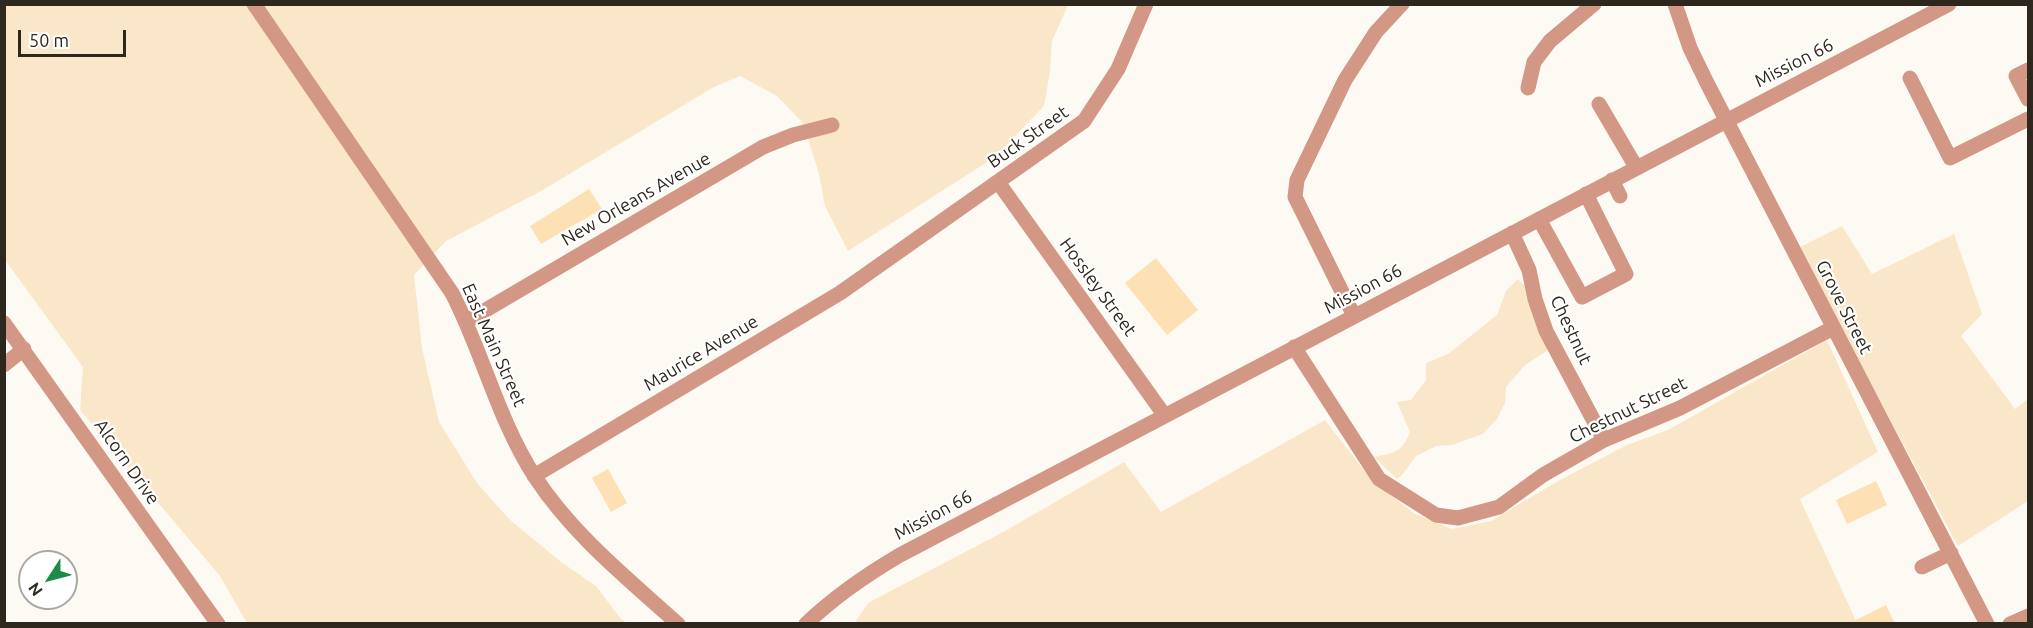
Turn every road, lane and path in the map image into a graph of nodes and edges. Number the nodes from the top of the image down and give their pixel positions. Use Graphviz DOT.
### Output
graph roads {
  1 [pos="254,4"];
  2 [pos="1146,4"];
  3 [pos="1402,4"];
  4 [pos="1594,4"];
  5 [pos="1675,4"];
  6 [pos="1949,4"];
  7 [pos="2028,70"];
  8 [pos="1910,78"];
  9 [pos="1528,88"];
  10 [pos="2028,99"];
  11 [pos="1599,104"];
  12 [pos="2028,118"];
  13 [pos="1727,120"];
  14 [pos="832,125"];
  15 [pos="1636,167"];
  16 [pos="1612,180"];
  17 [pos="998,182"];
  18 [pos="1586,194"];
  19 [pos="1620,196"];
  20 [pos="1539,219"];
  21 [pos="1512,233"];
  22 [pos="886,262"];
  23 [pos="1354,316"];
  24 [pos="466,321"];
  25 [pos="4,323"];
  26 [pos="1833,328"];
  27 [pos="1294,347"];
  28 [pos="24,350"];
  29 [pos="4,365"];
  30 [pos="1165,416"];
  31 [pos="1604,440"];
  32 [pos="534,476"];
  33 [pos="1951,553"];
  34 [pos="1922,567"];
  35 [pos="2028,616"];
  36 [pos="218,624"];
  37 [pos="678,624"];
  38 [pos="806,624"];
  39 [pos="1987,624"];
  40 [pos="2010,624"];
  1 -- 24 [label="street, East Main Street"];
  2 -- 17 [label="street, Buck Street"];
  3 -- 23 [label="street"];
  4 -- 9 [label="street"];
  5 -- 13 [label="street, Grove Street"];
  6 -- 13 [label="street, Mission 66"];
  7 -- 10 [label="street"];
  8 -- 12 [label="street"];
  11 -- 15 [label="street"];
  13 -- 15 [label="street, Mission 66"];
  13 -- 26 [label="street, Grove Street"];
  14 -- 24 [label="street, New Orleans Avenue"];
  15 -- 16 [label="street, Mission 66"];
  16 -- 18 [label="street, Mission 66"];
  16 -- 19 [label="street"];
  17 -- 22 [label="street, Buck Street"];
  17 -- 30 [label="street, Hossley Street"];
  18 -- 20 [label="street, Mission 66"];
  18 -- 20 [label="street"];
  20 -- 21 [label="street, Mission 66"];
  21 -- 23 [label="street, Mission 66"];
  21 -- 31 [label="street, Chestnut"];
  22 -- 32 [label="street, Maurice Avenue"];
  23 -- 27 [label="street, Mission 66"];
  24 -- 32 [label="street, East Main Street"];
  25 -- 28 [label="street, Alcorn Drive"];
  26 -- 31 [label="street, Chestnut Street"];
  26 -- 33 [label="street, Grove Street"];
  27 -- 30 [label="street, Mission 66"];
  27 -- 31 [label="street, Chestnut Street"];
  28 -- 29 [label="street"];
  28 -- 36 [label="street, Alcorn Drive"];
  30 -- 38 [label="street, Mission 66"];
  32 -- 37 [label="street, East Main Street"];
  33 -- 34 [label="street"];
  33 -- 39 [label="street, Grove Street"];
  35 -- 40 [label="street"];
}
